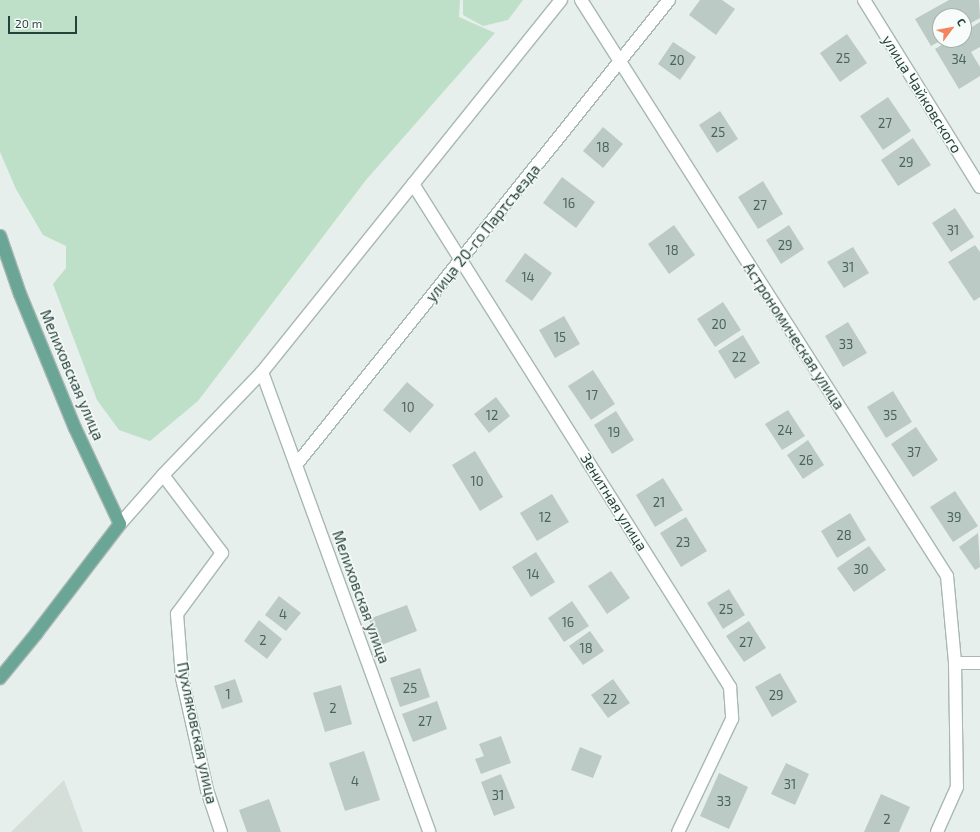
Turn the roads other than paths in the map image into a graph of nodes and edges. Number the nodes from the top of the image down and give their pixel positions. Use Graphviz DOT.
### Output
graph roads {
  1 [pos="561,0"];
  2 [pos="581,0"];
  3 [pos="669,0"];
  4 [pos="864,0"];
  5 [pos="620,62"];
  6 [pos="414,184"];
  7 [pos="980,187"];
  8 [pos="0,236"];
  9 [pos="461,260"];
  10 [pos="262,372"];
  11 [pos="296,465"];
  12 [pos="162,476"];
  13 [pos="120,524"];
  14 [pos="955,663"];
  15 [pos="980,663"];
  16 [pos="0,678"];
  17 [pos="221,832"];
  18 [pos="429,832"];
  19 [pos="678,832"];
  20 [pos="937,832"];
  1 -- 6 [label="street"];
  2 -- 5 [label="street, Астрономическая улица"];
  3 -- 5 [label="street, улица 20-го Партсъезда"];
  4 -- 7 [label="street, улица Чайковского"];
  5 -- 9 [label="street, улица 20-го Партсъезда"];
  5 -- 14 [label="street, Астрономическая улица"];
  6 -- 9 [label="street, Зенитная улица"];
  6 -- 10 [label="street"];
  8 -- 13 [label="main road, Мелиховская улица"];
  9 -- 11 [label="street, улица 20-го Партсъезда"];
  9 -- 19 [label="street, Зенитная улица"];
  10 -- 11 [label="street, Мелиховская улица"];
  10 -- 12 [label="street"];
  11 -- 18 [label="street, Мелиховская улица"];
  12 -- 13 [label="street"];
  12 -- 17 [label="street, Пухляковская улица"];
  13 -- 16 [label="main road"];
  14 -- 15 [label="street"];
  14 -- 20 [label="street, Астрономическая улица"];
}
